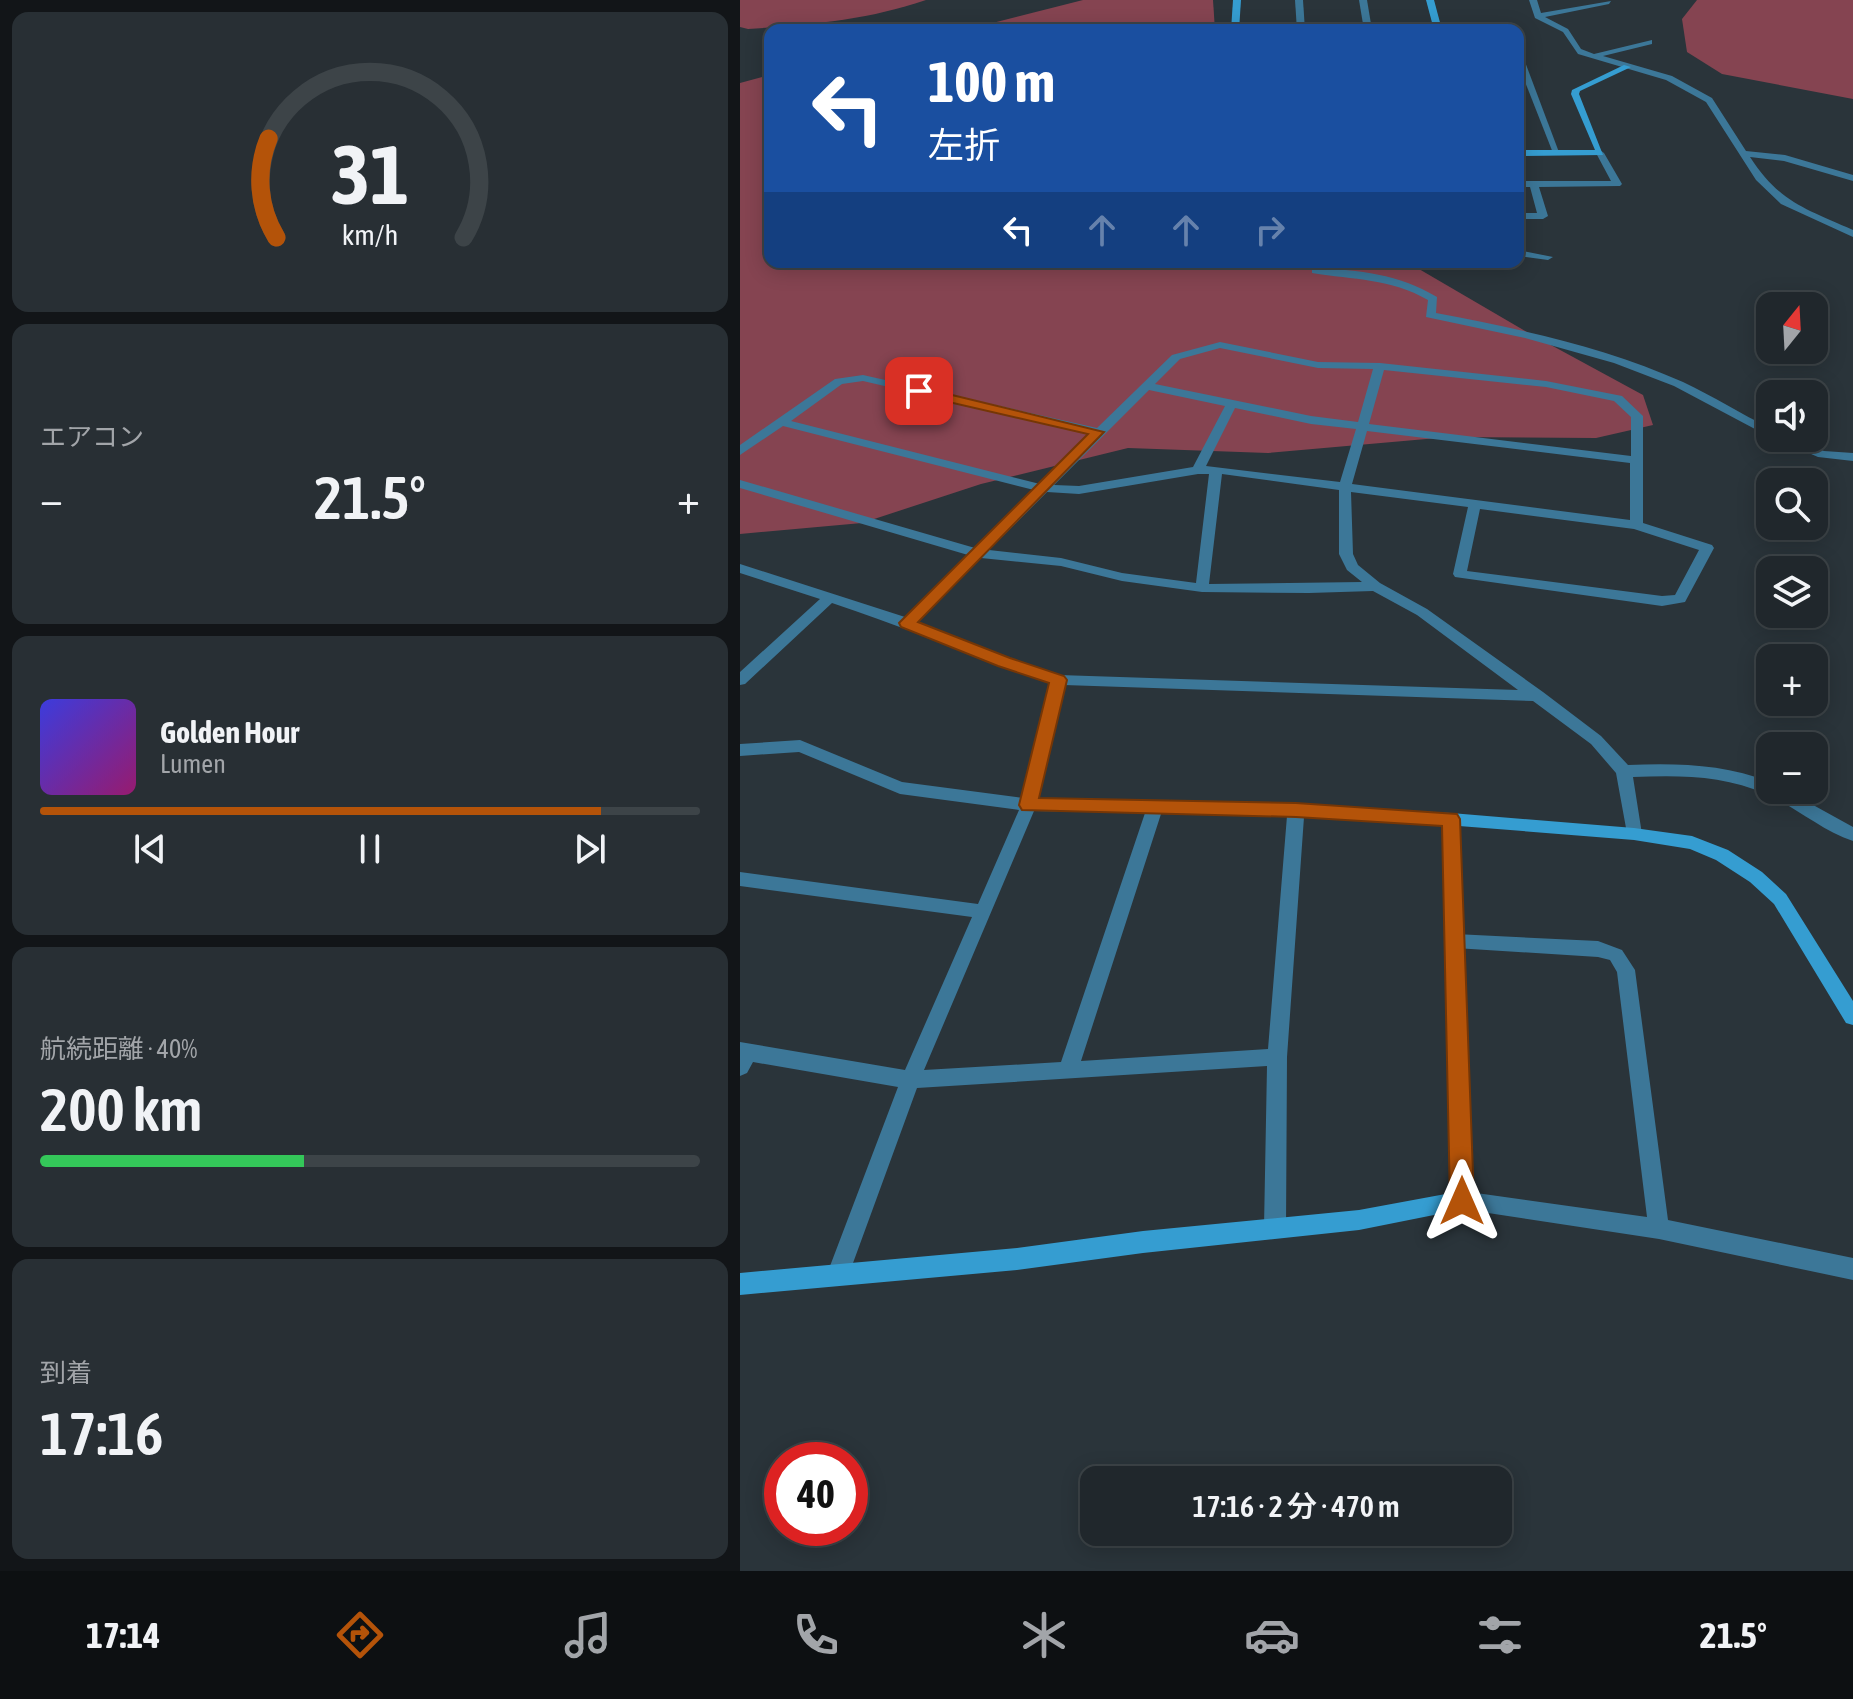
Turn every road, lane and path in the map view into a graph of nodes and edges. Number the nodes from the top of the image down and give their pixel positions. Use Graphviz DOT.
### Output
graph roads {
  1 [pos="1237,0"];
  2 [pos="1299,0"];
  3 [pos="1363,0"];
  4 [pos="1430,0"];
  5 [pos="1533,0"];
  6 [pos="1609,2"];
  7 [pos="1538,16"];
  8 [pos="1235,24"];
  9 [pos="1301,24"];
  10 [pos="1367,24"];
  11 [pos="1436,24"];
  12 [pos="1649,42"];
  13 [pos="1592,56"];
  14 [pos="1627,67"];
  15 [pos="1524,69"];
  16 [pos="1524,153"];
  17 [pos="1557,153"];
  18 [pos="1600,153"];
  19 [pos="1741,153"];
  20 [pos="1853,178"];
  21 [pos="1524,184"];
  22 [pos="1534,184"];
  23 [pos="1524,216"];
  24 [pos="1853,234"];
  25 [pos="1524,254"];
  26 [pos="1548,257"];
  27 [pos="1316,271"];
  28 [pos="1380,366"];
  29 [pos="1147,386"];
  30 [pos="1231,405"];
  31 [pos="782,422"];
  32 [pos="1756,425"];
  33 [pos="1364,426"];
  34 [pos="1097,432"];
  35 [pos="740,451"];
  36 [pos="1817,452"];
  37 [pos="1853,457"];
  38 [pos="1635,460"];
  39 [pos="1198,470"];
  40 [pos="1216,470"];
  41 [pos="740,484"];
  42 [pos="1345,486"];
  43 [pos="1041,488"];
  44 [pos="1475,504"];
  45 [pos="1636,525"];
  46 [pos="977,553"];
  47 [pos="740,568"];
  48 [pos="1375,586"];
  49 [pos="1202,588"];
  50 [pos="829,598"];
  51 [pos="907,623"];
  52 [pos="740,680"];
  53 [pos="1058,680"];
  54 [pos="1538,696"];
  55 [pos="740,750"];
  56 [pos="1624,771"];
  57 [pos="1756,783"];
  58 [pos="1798,804"];
  59 [pos="1029,805"];
  60 [pos="1155,808"];
  61 [pos="1296,810"];
  62 [pos="1451,819"];
  63 [pos="1634,834"];
  64 [pos="1853,835"];
  65 [pos="740,879"];
  66 [pos="984,912"];
  67 [pos="1455,941"];
  68 [pos="1853,1017"];
  69 [pos="743,1057"];
  70 [pos="1277,1057"];
  71 [pos="1068,1070"];
  72 [pos="910,1080"];
  73 [pos="1462,1201"];
  74 [pos="1275,1227"];
  75 [pos="1659,1229"];
  76 [pos="1853,1269"];
  77 [pos="838,1274"];
  78 [pos="740,1284"];
  1 -- 8 [label="street"];
  2 -- 9 [label="street"];
  3 -- 10 [label="street"];
  4 -- 11 [label="street"];
  5 -- 7 [label="street"];
  6 -- 7 [label="street"];
  7 -- 13 [label="street"];
  12 -- 13 [label="street"];
  13 -- 14 [label="street"];
  14 -- 18 [label="street"];
  14 -- 19 [label="street"];
  15 -- 17 [label="street"];
  16 -- 17 [label="street"];
  17 -- 18 [label="street"];
  18 -- 22 [label="street"];
  19 -- 20 [label="street"];
  19 -- 24 [label="street"];
  21 -- 22 [label="street"];
  22 -- 23 [label="street"];
  25 -- 26 [label="street"];
  27 -- 32 [label="street"];
  28 -- 29 [label="street"];
  28 -- 33 [label="street"];
  28 -- 38 [label="street"];
  29 -- 30 [label="street"];
  29 -- 34 [label="street"];
  30 -- 33 [label="street"];
  30 -- 39 [label="street"];
  31 -- 34 [label="street"];
  31 -- 35 [label="street"];
  31 -- 43 [label="street"];
  33 -- 38 [label="street"];
  33 -- 42 [label="street"];
  34 -- 43 [label="street"];
  36 -- 37 [label="street"];
  38 -- 45 [label="street"];
  39 -- 40 [label="street"];
  39 -- 43 [label="street"];
  40 -- 42 [label="street"];
  40 -- 49 [label="street"];
  41 -- 46 [label="street"];
  42 -- 44 [label="street"];
  42 -- 48 [label="street"];
  43 -- 46 [label="street"];
  44 -- 45 [label="street"];
  44 -- 45 [label="street"];
  46 -- 49 [label="street"];
  46 -- 51 [label="street"];
  47 -- 50 [label="street"];
  48 -- 49 [label="street"];
  48 -- 54 [label="street"];
  50 -- 51 [label="street"];
  50 -- 52 [label="street"];
  51 -- 53 [label="street"];
  53 -- 54 [label="street"];
  53 -- 59 [label="street"];
  54 -- 56 [label="street"];
  55 -- 59 [label="street"];
  56 -- 57 [label="street"];
  56 -- 63 [label="street"];
  58 -- 64 [label="street"];
  59 -- 60 [label="street"];
  59 -- 66 [label="street"];
  60 -- 61 [label="street"];
  60 -- 71 [label="street"];
  61 -- 62 [label="street"];
  61 -- 70 [label="street"];
  62 -- 63 [label="street"];
  62 -- 67 [label="street"];
  63 -- 68 [label="street"];
  65 -- 66 [label="street"];
  66 -- 72 [label="street"];
  67 -- 73 [label="street"];
  67 -- 75 [label="street"];
  69 -- 72 [label="street"];
  70 -- 71 [label="street"];
  70 -- 74 [label="street"];
  71 -- 72 [label="street"];
  72 -- 77 [label="street"];
  73 -- 74 [label="street"];
  73 -- 75 [label="street"];
  74 -- 77 [label="street"];
  75 -- 76 [label="street"];
  77 -- 78 [label="street"];
}
